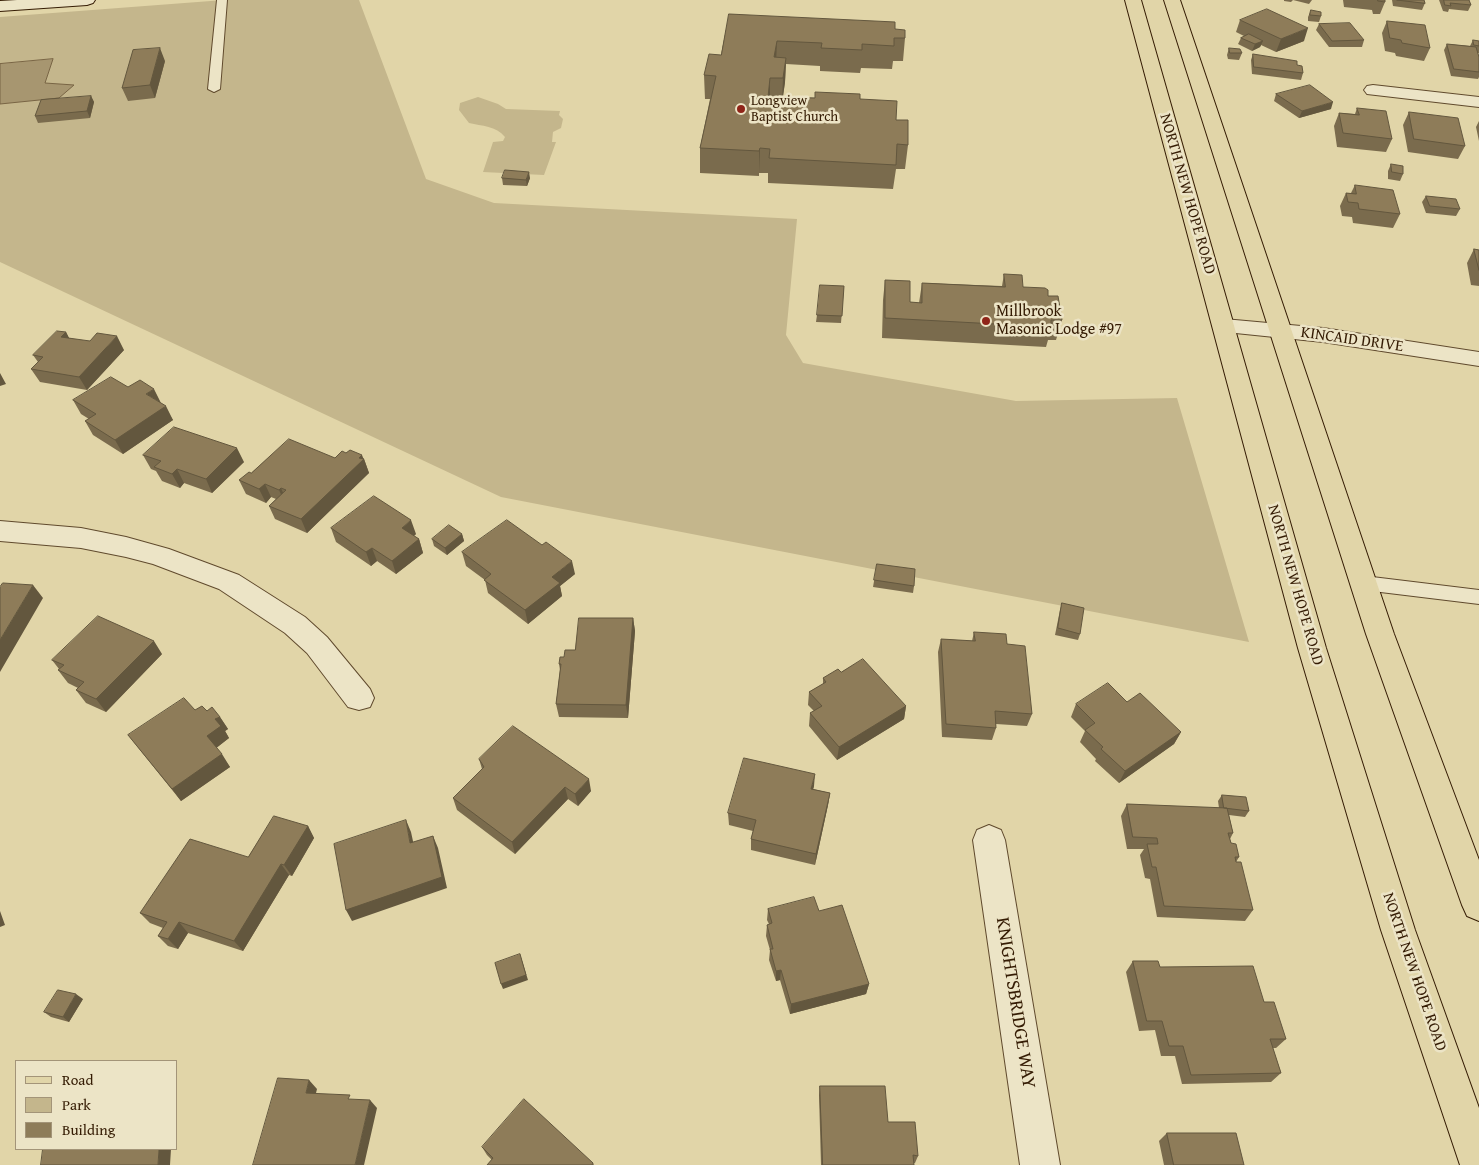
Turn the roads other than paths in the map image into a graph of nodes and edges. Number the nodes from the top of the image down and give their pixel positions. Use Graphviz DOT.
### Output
graph roads {
  1 [pos="87,0"];
  2 [pos="222,0"];
  3 [pos="1133,0"];
  4 [pos="1172,0"];
  5 [pos="0,6"];
  6 [pos="214,89"];
  7 [pos="1373,90"];
  8 [pos="1479,102"];
  9 [pos="1224,326"];
  10 [pos="1282,331"];
  11 [pos="1479,359"];
  12 [pos="0,531"];
  13 [pos="1364,583"];
  14 [pos="1479,597"];
  15 [pos="359,698"];
  16 [pos="989,840"];
  17 [pos="1479,905"];
  18 [pos="1479,1163"];
  19 [pos="1040,1165"];
  1 -- 5 [label="street"];
  2 -- 6 [label="lane"];
  3 -- 9 [label="main road, NORTH NEW HOPE ROAD"];
  4 -- 10 [label="main road"];
  7 -- 8 [label="street"];
  9 -- 10 [label="street, KINCAID DRIVE"];
  9 -- 18 [label="main road, NORTH NEW HOPE ROAD"];
  10 -- 11 [label="street, KINCAID DRIVE"];
  10 -- 13 [label="main road"];
  12 -- 15 [label="street"];
  13 -- 14 [label="lane"];
  13 -- 17 [label="main road"];
  16 -- 19 [label="street, KNIGHTSBRIDGE WAY"];
}
